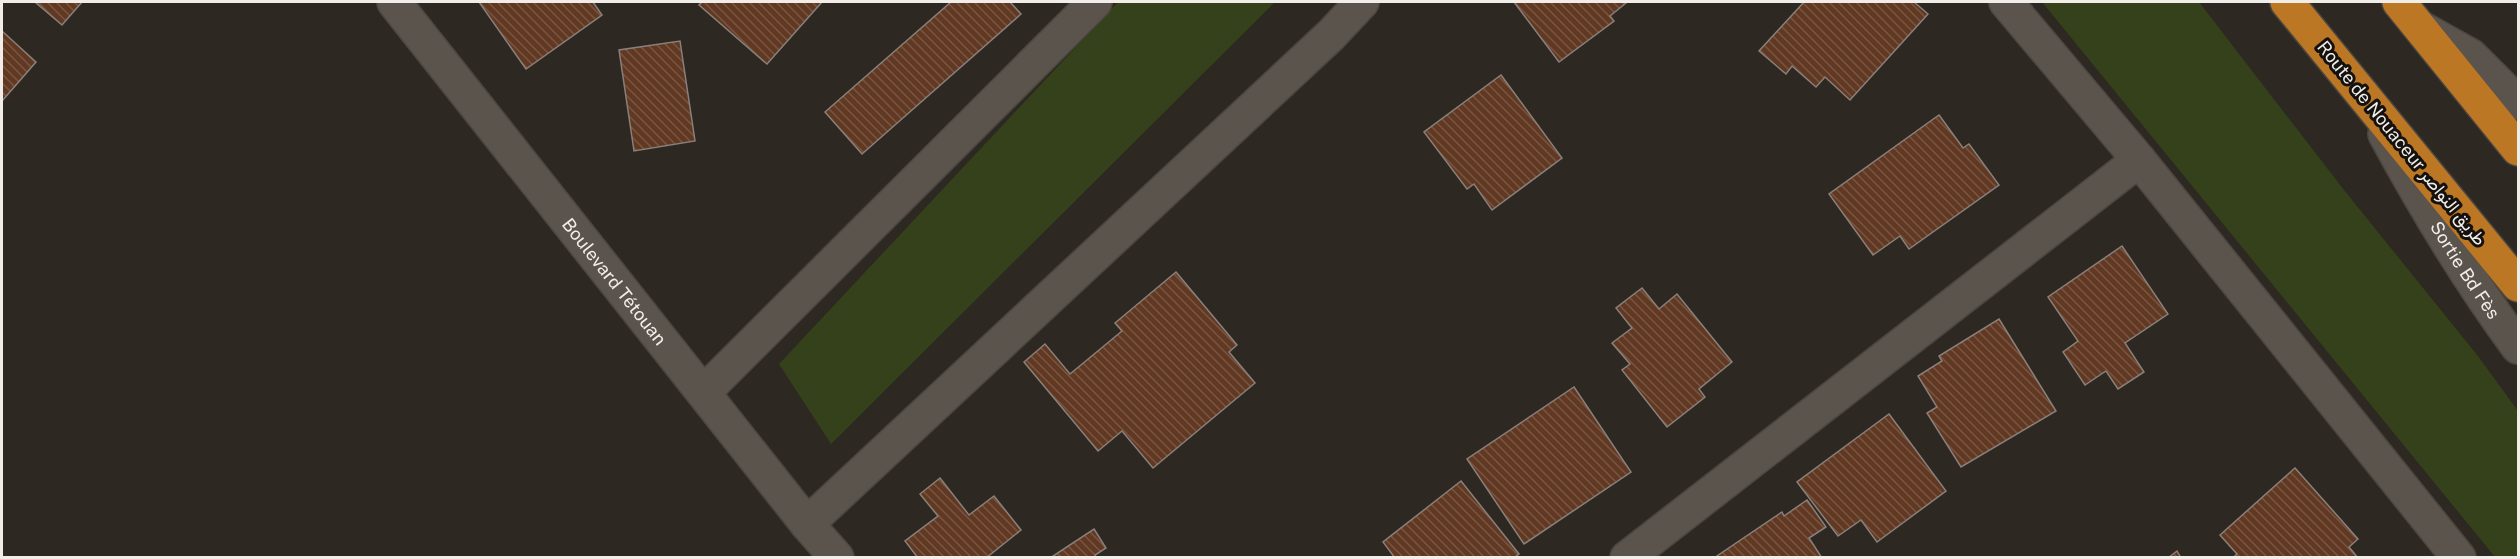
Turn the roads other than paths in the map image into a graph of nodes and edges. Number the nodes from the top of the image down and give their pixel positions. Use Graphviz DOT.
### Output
graph roads {
  1 [pos="394,2"];
  2 [pos="1095,2"];
  3 [pos="1362,2"];
  4 [pos="2006,2"];
  5 [pos="2287,2"];
  6 [pos="2399,2"];
  7 [pos="2419,27"];
  8 [pos="2364,96"];
  9 [pos="2518,103"];
  10 [pos="2518,149"];
  11 [pos="2139,160"];
  12 [pos="2518,285"];
  13 [pos="2518,347"];
  14 [pos="704,392"];
  15 [pos="807,524"];
  16 [pos="2453,556"];
  17 [pos="837,558"];
  18 [pos="1627,558"];
  1 -- 14 [label="street, Boulevard Tétouan"];
  2 -- 14 [label="street"];
  3 -- 15 [label="street"];
  4 -- 11 [label="street"];
  5 -- 8 [label="highway, Route de Nouaceur طريق النواصر"];
  6 -- 7 [label="highway"];
  7 -- 9 [label="street"];
  7 -- 10 [label="highway"];
  8 -- 12 [label="highway, Route de Nouaceur طريق النواصر"];
  8 -- 13 [label="street, Sortie Bd Fès"];
  11 -- 16 [label="street"];
  11 -- 18 [label="street"];
  14 -- 15 [label="street, Boulevard Tétouan"];
  15 -- 17 [label="street, Boulevard Tétouan"];
}
